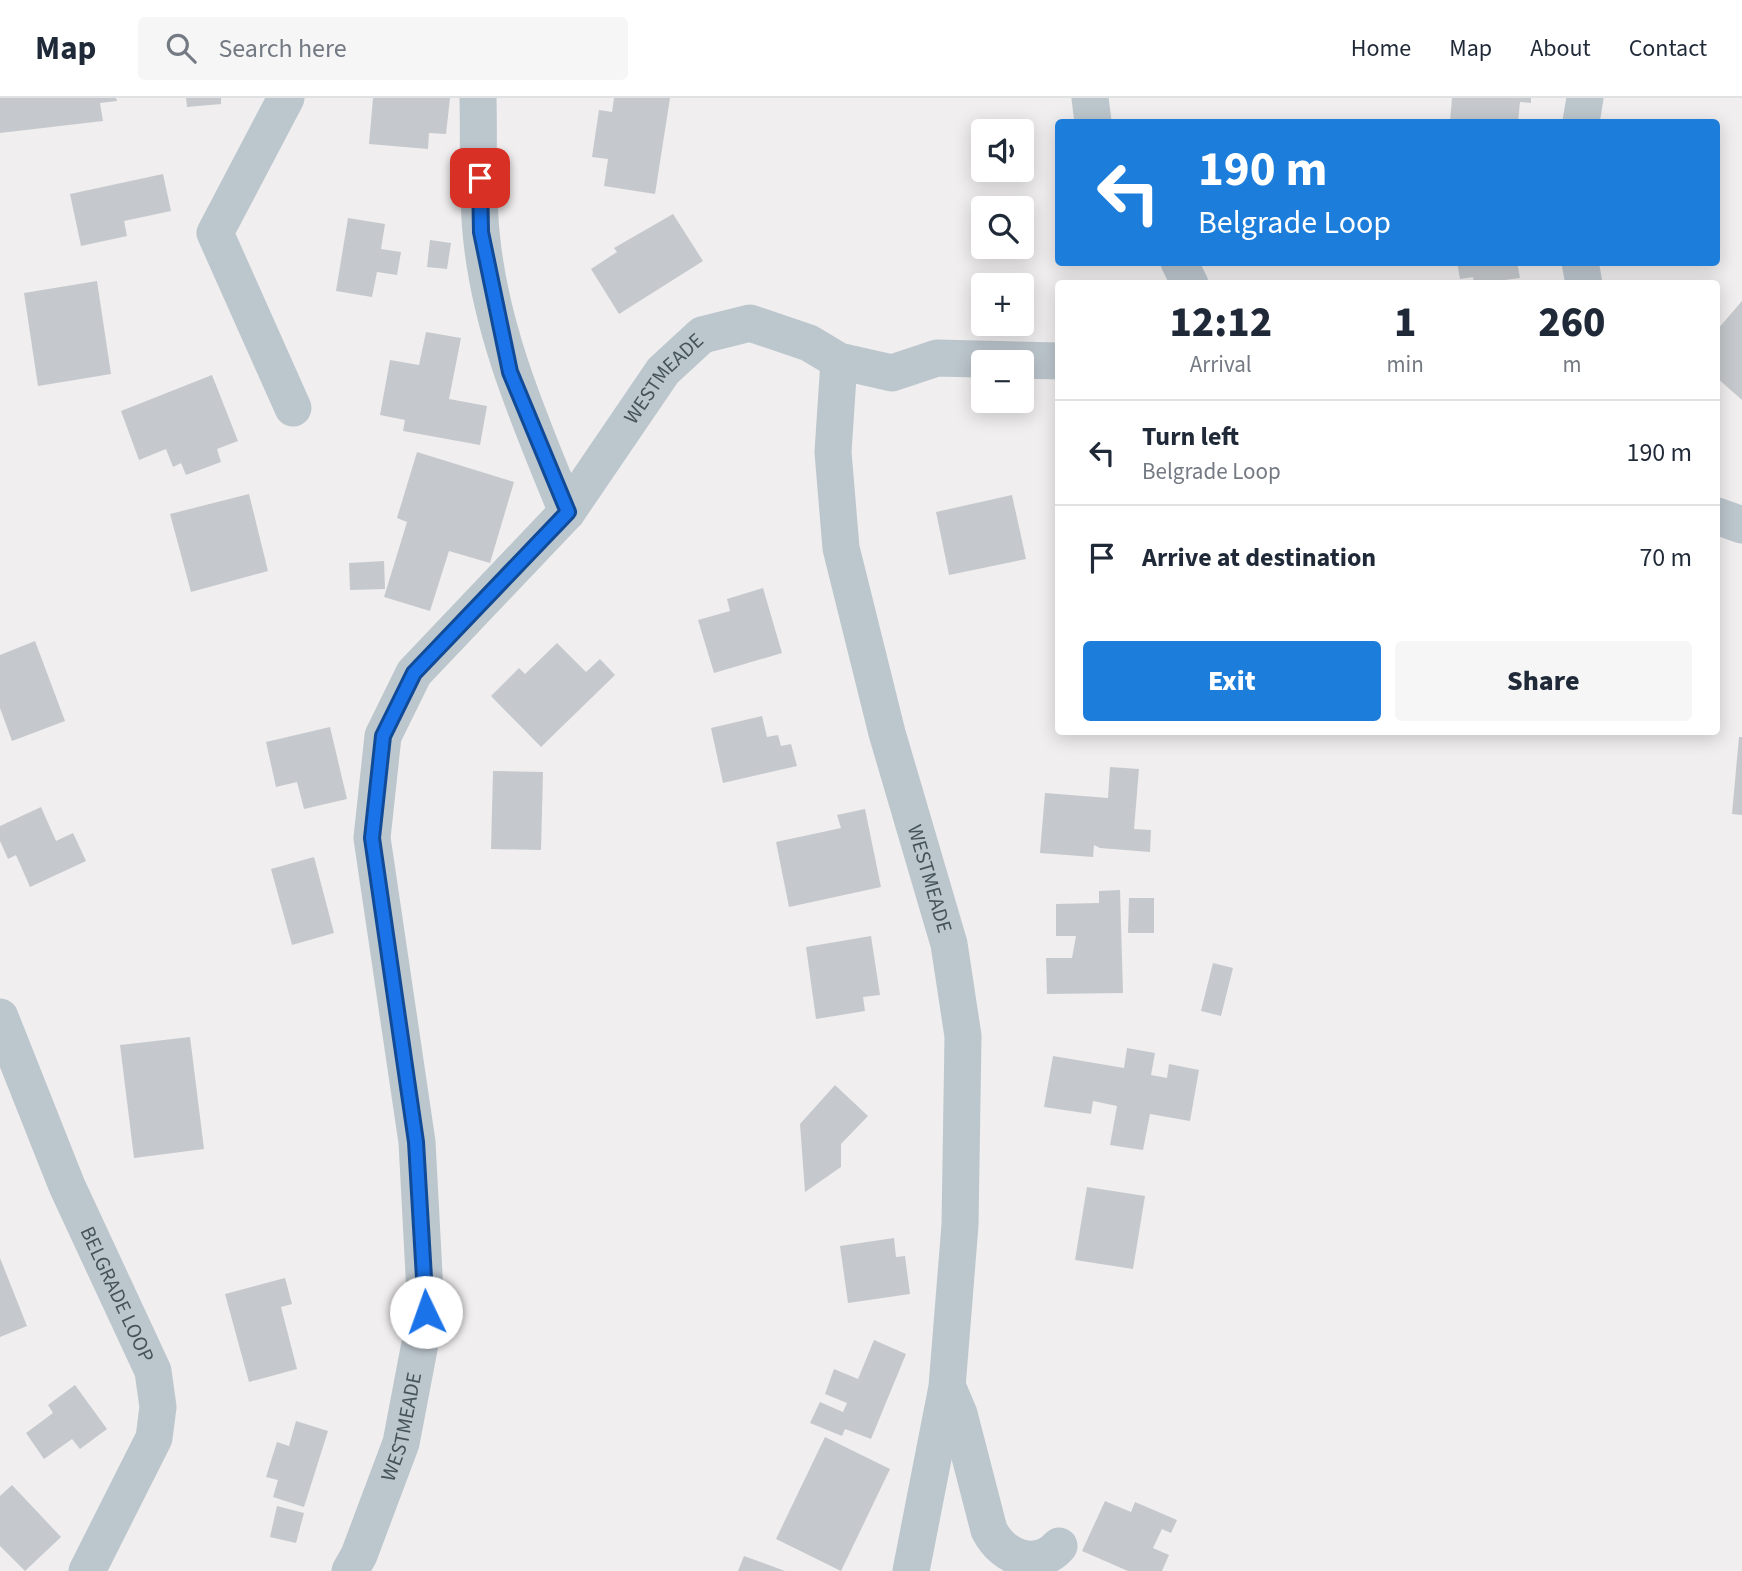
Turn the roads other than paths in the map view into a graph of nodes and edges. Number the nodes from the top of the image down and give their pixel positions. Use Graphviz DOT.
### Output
graph roads {
  1 [pos="286,98"];
  2 [pos="478,98"];
  3 [pos="1090,98"];
  4 [pos="1585,98"];
  5 [pos="1093,119"];
  6 [pos="1582,119"];
  7 [pos="1055,360"];
  8 [pos="839,361"];
  9 [pos="293,408"];
  10 [pos="568,512"];
  11 [pos="1720,517"];
  12 [pos="1742,525"];
  13 [pos="0,1017"];
  14 [pos="947,1387"];
  15 [pos="1059,1546"];
  16 [pos="87,1571"];
  17 [pos="350,1571"];
  18 [pos="911,1571"];
  1 -- 9 [label="street"];
  2 -- 10 [label="street"];
  3 -- 5 [label="street"];
  4 -- 6 [label="street"];
  7 -- 8 [label="street"];
  8 -- 10 [label="street, WESTMEADE"];
  8 -- 14 [label="street, WESTMEADE"];
  10 -- 17 [label="street, WESTMEADE"];
  11 -- 12 [label="street"];
  13 -- 16 [label="street, BELGRADE LOOP"];
  14 -- 15 [label="street"];
  14 -- 18 [label="street, WESTMEADE"];
}
